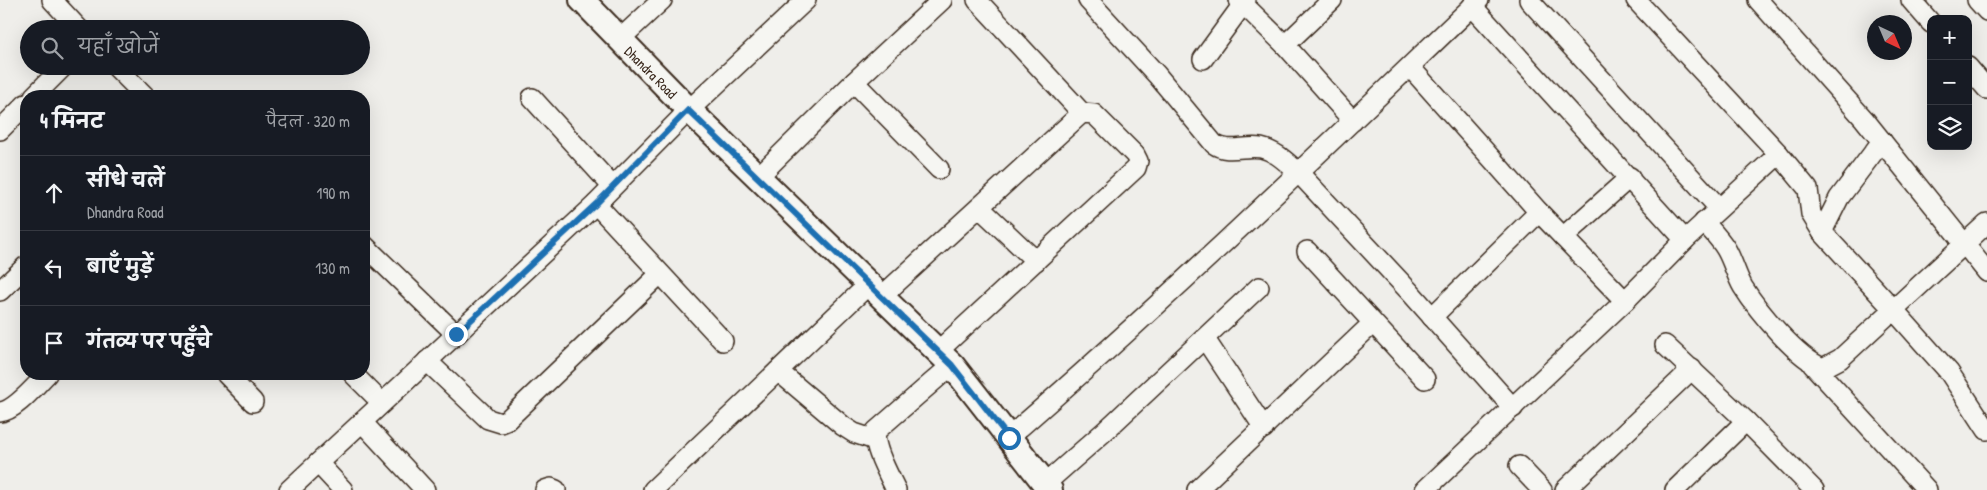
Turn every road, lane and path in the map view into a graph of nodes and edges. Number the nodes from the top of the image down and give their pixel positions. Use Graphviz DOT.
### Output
graph roads {
  1 [pos="52,0"];
  2 [pos="582,0"];
  3 [pos="662,0"];
  4 [pos="806,0"];
  5 [pos="942,0"];
  6 [pos="977,0"];
  7 [pos="1088,0"];
  8 [pos="1332,0"];
  9 [pos="1529,0"];
  10 [pos="1636,0"];
  11 [pos="1758,0"];
  12 [pos="1911,0"];
  13 [pos="1977,0"];
  14 [pos="1243,1"];
  15 [pos="1475,3"];
  16 [pos="1987,11"];
  17 [pos="1927,18"];
  18 [pos="71,20"];
  19 [pos="619,40"];
  20 [pos="1285,45"];
  21 [pos="1203,59"];
  22 [pos="1410,67"];
  23 [pos="1972,72"];
  24 [pos="55,75"];
  25 [pos="124,75"];
  26 [pos="854,82"];
  27 [pos="1987,89"];
  28 [pos="40,90"];
  29 [pos="139,90"];
  30 [pos="532,98"];
  31 [pos="20,110"];
  32 [pos="688,110"];
  33 [pos="1082,113"];
  34 [pos="1353,121"];
  35 [pos="0,130"];
  36 [pos="1882,141"];
  37 [pos="1779,154"];
  38 [pos="939,169"];
  39 [pos="1298,172"];
  40 [pos="758,177"];
  41 [pos="1630,177"];
  42 [pos="612,186"];
  43 [pos="1810,202"];
  44 [pos="596,204"];
  45 [pos="1834,205"];
  46 [pos="980,208"];
  47 [pos="1720,208"];
  48 [pos="1539,212"];
  49 [pos="1704,222"];
  50 [pos="1987,223"];
  51 [pos="1822,232"];
  52 [pos="1563,237"];
  53 [pos="1685,240"];
  54 [pos="1964,244"];
  55 [pos="370,251"];
  56 [pos="1307,251"];
  57 [pos="1036,261"];
  58 [pos="20,272"];
  59 [pos="1987,272"];
  60 [pos="660,274"];
  61 [pos="1259,287"];
  62 [pos="0,291"];
  63 [pos="874,291"];
  64 [pos="1625,301"];
  65 [pos="1894,309"];
  66 [pos="1432,317"];
  67 [pos="1373,323"];
  68 [pos="456,334"];
  69 [pos="1205,339"];
  70 [pos="723,341"];
  71 [pos="1665,344"];
  72 [pos="945,358"];
  73 [pos="427,361"];
  74 [pos="1812,364"];
  75 [pos="1692,369"];
  76 [pos="778,371"];
  77 [pos="1425,379"];
  78 [pos="42,380"];
  79 [pos="232,380"];
  80 [pos="359,380"];
  81 [pos="253,402"];
  82 [pos="382,403"];
  83 [pos="1513,408"];
  84 [pos="0,412"];
  85 [pos="1746,421"];
  86 [pos="362,422"];
  87 [pos="1264,428"];
  88 [pos="1987,430"];
  89 [pos="1009,438"];
  90 [pos="875,440"];
  91 [pos="318,463"];
  92 [pos="1518,466"];
  93 [pos="1803,486"];
  94 [pos="1048,487"];
  95 [pos="289,490"];
  96 [pos="343,490"];
  97 [pos="426,490"];
  98 [pos="545,490"];
  99 [pos="556,490"];
  100 [pos="653,490"];
  101 [pos="896,490"];
  102 [pos="1197,490"];
  103 [pos="1425,490"];
  104 [pos="1542,490"];
  105 [pos="1565,490"];
  106 [pos="1675,490"];
  107 [pos="1927,490"];
  1 -- 18 [label="street"];
  2 -- 19 [label="street, Dhandra Road"];
  3 -- 19 [label="street"];
  4 -- 32 [label="street"];
  5 -- 26 [label="street"];
  6 -- 33 [label="street"];
  7 -- 39 [label="street"];
  8 -- 20 [label="street"];
  9 -- 47 [label="street"];
  10 -- 37 [label="street"];
  11 -- 36 [label="street"];
  12 -- 17 [label="street"];
  13 -- 16 [label="street"];
  14 -- 20 [label="street"];
  14 -- 21 [label="street"];
  15 -- 22 [label="street"];
  15 -- 41 [label="street"];
  19 -- 32 [label="street, Dhandra Road"];
  20 -- 34 [label="street"];
  22 -- 34 [label="street"];
  22 -- 48 [label="street"];
  23 -- 27 [label="street"];
  24 -- 28 [label="street"];
  25 -- 29 [label="street"];
  26 -- 38 [label="street"];
  26 -- 40 [label="street"];
  30 -- 42 [label="street"];
  31 -- 35 [label="street"];
  32 -- 40 [label="street, Dhandra Road"];
  32 -- 42 [label="street"];
  33 -- 46 [label="street"];
  33 -- 57 [label="street"];
  34 -- 39 [label="street"];
  36 -- 45 [label="street"];
  36 -- 54 [label="street"];
  37 -- 43 [label="street"];
  37 -- 47 [label="street"];
  39 -- 66 [label="street"];
  39 -- 89 [label="street"];
  40 -- 63 [label="street, Dhandra Road"];
  41 -- 52 [label="street"];
  41 -- 53 [label="street"];
  42 -- 44 [label="street"];
  43 -- 45 [label="street"];
  43 -- 51 [label="street"];
  44 -- 60 [label="street"];
  44 -- 68 [label="street"];
  45 -- 51 [label="street"];
  46 -- 57 [label="street"];
  46 -- 63 [label="street"];
  47 -- 49 [label="street"];
  48 -- 52 [label="street"];
  48 -- 66 [label="street"];
  49 -- 53 [label="street"];
  49 -- 74 [label="street"];
  50 -- 54 [label="street"];
  51 -- 65 [label="street"];
  52 -- 64 [label="street"];
  53 -- 64 [label="street"];
  54 -- 59 [label="street"];
  54 -- 65 [label="street"];
  55 -- 68 [label="street"];
  56 -- 67 [label="street"];
  57 -- 72 [label="street"];
  58 -- 62 [label="street"];
  60 -- 70 [label="street"];
  60 -- 73 [label="street"];
  61 -- 69 [label="street"];
  63 -- 72 [label="street, Dhandra Road"];
  63 -- 76 [label="street"];
  64 -- 83 [label="street"];
  65 -- 74 [label="street"];
  65 -- 88 [label="street"];
  66 -- 83 [label="street"];
  67 -- 77 [label="street"];
  67 -- 87 [label="street"];
  68 -- 73 [label="street"];
  69 -- 87 [label="street"];
  69 -- 94 [label="street"];
  71 -- 75 [label="street"];
  72 -- 89 [label="street, Dhandra Road"];
  72 -- 90 [label="street"];
  73 -- 82 [label="street"];
  74 -- 107 [label="street"];
  75 -- 85 [label="street"];
  75 -- 105 [label="street"];
  76 -- 90 [label="street"];
  76 -- 100 [label="street"];
  78 -- 84 [label="street"];
  79 -- 81 [label="street"];
  80 -- 82 [label="street"];
  82 -- 86 [label="street"];
  83 -- 103 [label="street"];
  85 -- 93 [label="street"];
  85 -- 106 [label="street"];
  86 -- 91 [label="street"];
  86 -- 97 [label="street"];
  87 -- 102 [label="street"];
  89 -- 94 [label="street, Dhandra Road"];
  90 -- 101 [label="street"];
  91 -- 95 [label="street"];
  91 -- 96 [label="street"];
  92 -- 104 [label="street"];
  98 -- 99 [label="street"];
}
